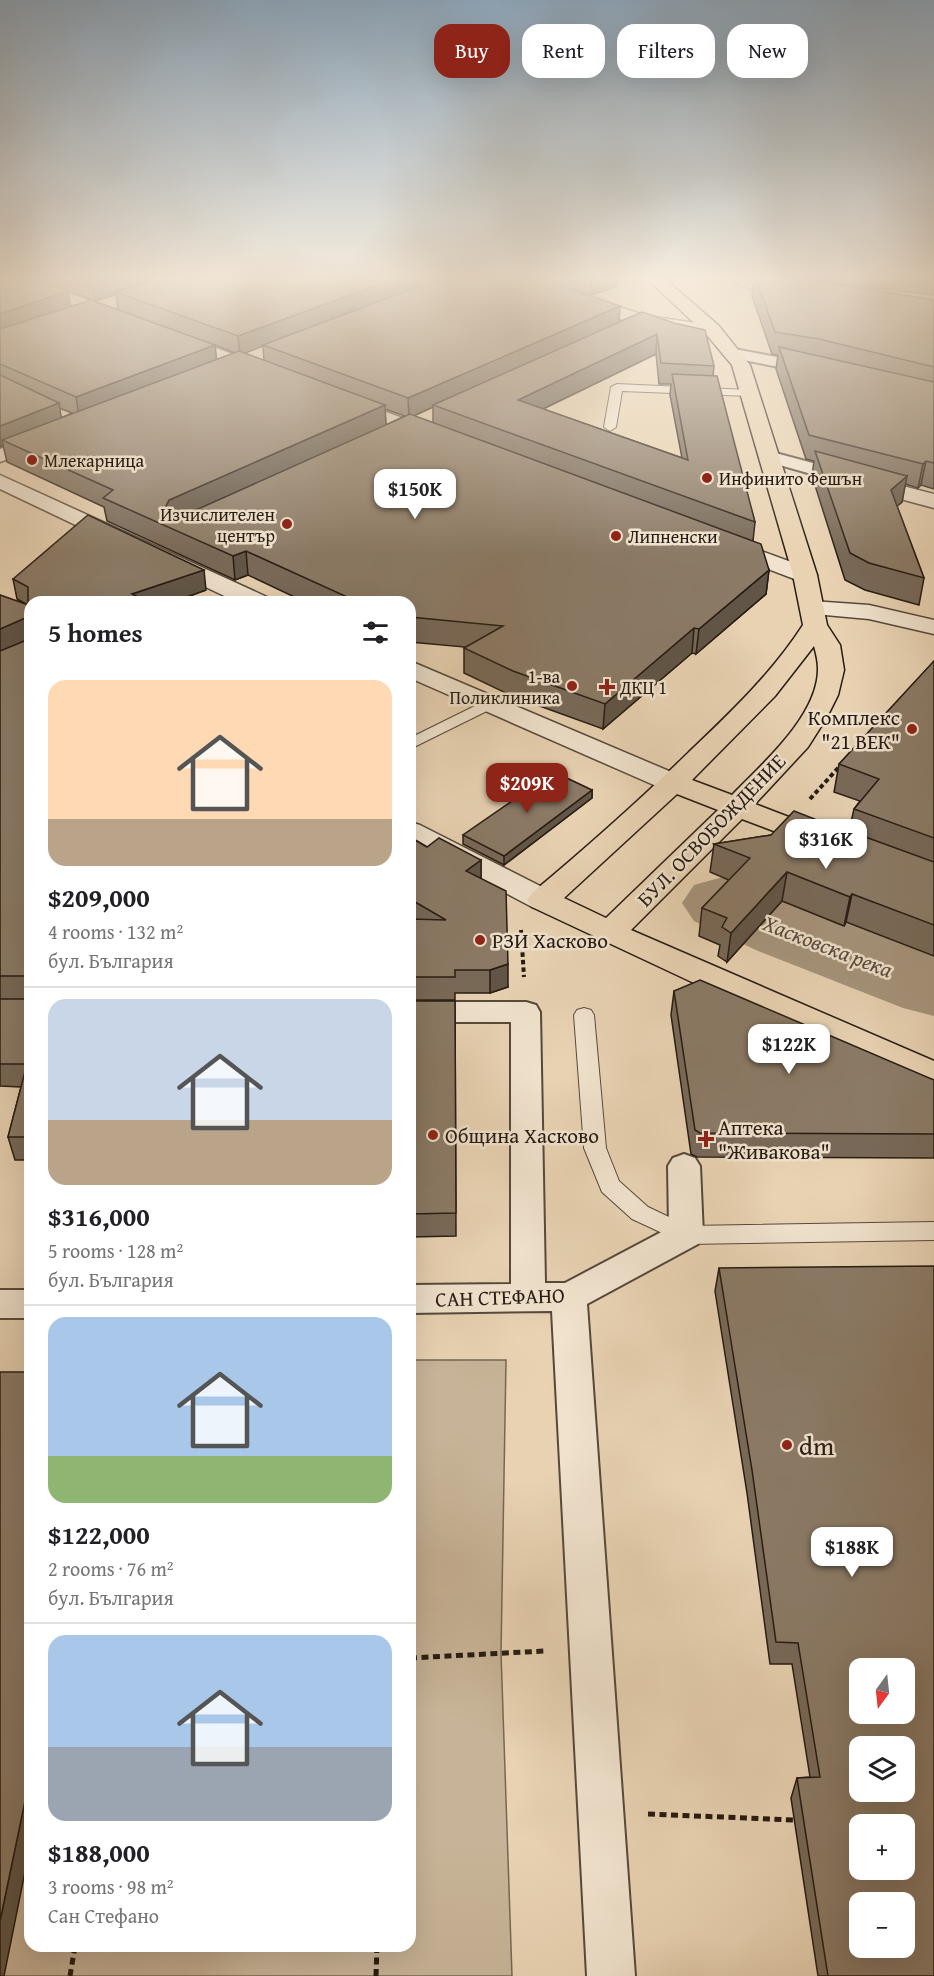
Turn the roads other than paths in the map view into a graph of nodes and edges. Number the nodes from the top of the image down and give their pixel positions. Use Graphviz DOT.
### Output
graph roads {
  1 [pos="263,371"];
  2 [pos="743,371"];
  3 [pos="824,371"];
  4 [pos="836,374"];
  5 [pos="286,380"];
  6 [pos="749,393"];
  7 [pos="331,397"];
  8 [pos="430,417"];
  9 [pos="610,426"];
  10 [pos="409,427"];
  11 [pos="61,433"];
  12 [pos="387,437"];
  13 [pos="453,443"];
  14 [pos="0,456"];
  15 [pos="768,456"];
  16 [pos="843,477"];
  17 [pos="0,481"];
  18 [pos="934,501"];
  19 [pos="706,538"];
  20 [pos="806,575"];
  21 [pos="245,596"];
  22 [pos="814,616"];
  23 [pos="934,627"];
  24 [pos="416,672"];
  25 [pos="489,705"];
  26 [pos="416,741"];
  27 [pos="665,790"];
  28 [pos="730,815"];
  29 [pos="416,834"];
  30 [pos="849,850"];
  31 [pos="552,893"];
  32 [pos="621,922"];
  33 [pos="416,1012"];
  34 [pos="584,1015"];
  35 [pos="934,1075"];
  36 [pos="684,1166"];
  37 [pos="934,1231"];
  38 [pos="686,1235"];
  39 [pos="569,1297"];
  40 [pos="528,1298"];
  41 [pos="416,1299"];
  42 [pos="0,1304"];
  43 [pos="24,1304"];
  44 [pos="611,1976"];
  1 -- 5 [label="street"];
  2 -- 6 [label="main road, БУЛ. ОСВОБОЖДЕНИЕ"];
  3 -- 4 [label="street"];
  6 -- 9 [label="lane"];
  6 -- 15 [label="main road, БУЛ. ОСВОБОЖДЕНИЕ"];
  7 -- 10 [label="street"];
  8 -- 10 [label="street"];
  10 -- 12 [label="street"];
  10 -- 13 [label="street"];
  11 -- 14 [label="street"];
  15 -- 16 [label="street"];
  15 -- 20 [label="main road, БУЛ. ОСВОБОЖДЕНИЕ"];
  16 -- 18 [label="street"];
  17 -- 21 [label="street"];
  19 -- 20 [label="street"];
  20 -- 22 [label="main road, БУЛ. ОСВОБОЖДЕНИЕ"];
  22 -- 23 [label="street"];
  22 -- 27 [label="main road"];
  22 -- 28 [label="main road, БУЛ. ОСВОБОЖДЕНИЕ"];
  24 -- 25 [label="street"];
  25 -- 26 [label="lane"];
  25 -- 27 [label="street"];
  27 -- 28 [label="main road"];
  27 -- 31 [label="main road"];
  28 -- 30 [label="main road"];
  28 -- 32 [label="main road, БУЛ. ОСВОБОЖДЕНИЕ"];
  29 -- 31 [label="street"];
  31 -- 32 [label="main road"];
  32 -- 35 [label="main road"];
  33 -- 40 [label="street"];
  34 -- 38 [label="lane"];
  36 -- 38 [label="street"];
  37 -- 38 [label="lane"];
  38 -- 39 [label="street, САН СТЕФАНО"];
  39 -- 40 [label="street, САН СТЕФАНО"];
  39 -- 44 [label="street"];
  40 -- 41 [label="street, САН СТЕФАНО"];
  42 -- 43 [label="street"];
}
